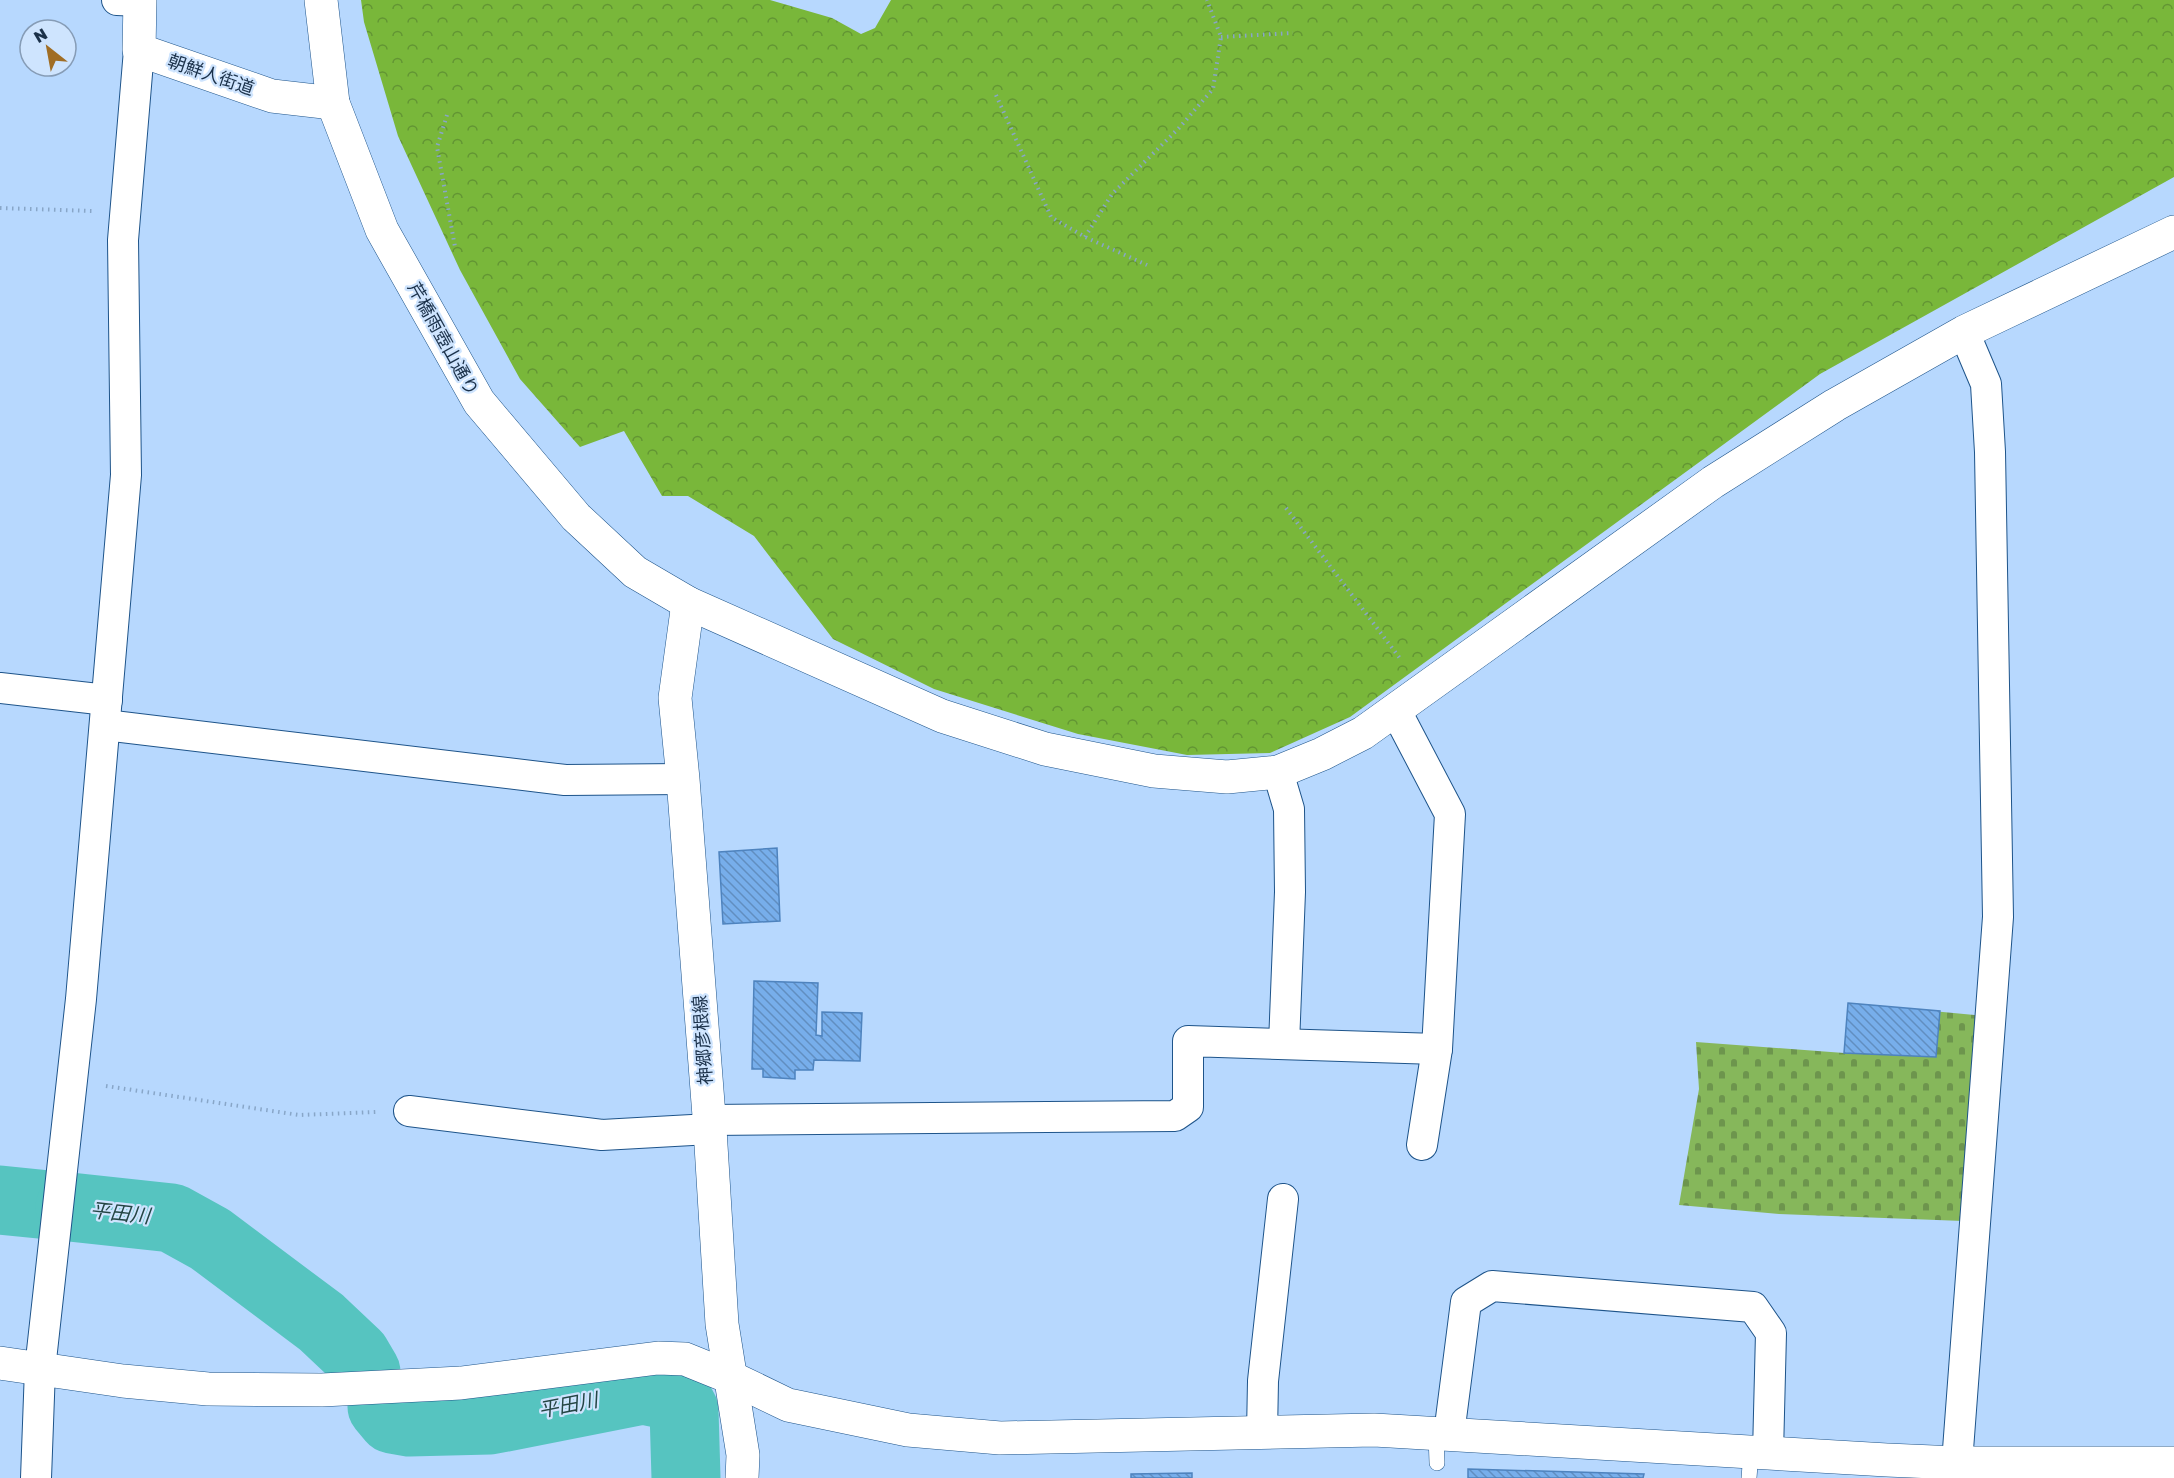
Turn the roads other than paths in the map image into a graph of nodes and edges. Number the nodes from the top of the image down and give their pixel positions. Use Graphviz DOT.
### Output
graph roads {
  1 [pos="132,0"];
  2 [pos="321,0"];
  3 [pos="139,50"];
  4 [pos="333,103"];
  5 [pos="2174,232"];
  6 [pos="1964,332"];
  7 [pos="688,603"];
  8 [pos="0,688"];
  9 [pos="1396,711"];
  10 [pos="106,712"];
  11 [pos="1278,772"];
  12 [pos="683,779"];
  13 [pos="1284,1044"];
  14 [pos="1437,1049"];
  15 [pos="409,1111"];
  16 [pos="710,1124"];
  17 [pos="1422,1144"];
  18 [pos="1283,1199"];
  19 [pos="0,1363"];
  20 [pos="40,1369"];
  21 [pos="732,1378"];
  22 [pos="1262,1433"];
  23 [pos="1441,1444"];
  24 [pos="1756,1461"];
  25 [pos="1957,1463"];
  26 [pos="2174,1463"];
  27 [pos="1886,1469"];
  28 [pos="2124,1470"];
  29 [pos="36,1478"];
  30 [pos="742,1478"];
  1 -- 3 [label="street"];
  2 -- 4 [label="street, 芹橋雨壺山通り"];
  3 -- 4 [label="street, 朝鮮人街道"];
  3 -- 10 [label="street"];
  4 -- 7 [label="street, 芹橋雨壺山通り"];
  5 -- 6 [label="street, 芹橋雨壺山通り"];
  6 -- 9 [label="street, 芹橋雨壺山通り"];
  6 -- 25 [label="street"];
  7 -- 11 [label="street, 芹橋雨壺山通り"];
  7 -- 12 [label="street, 神郷彦根線"];
  8 -- 10 [label="street"];
  9 -- 11 [label="street, 芹橋雨壺山通り"];
  9 -- 14 [label="street"];
  10 -- 12 [label="street"];
  10 -- 20 [label="street"];
  11 -- 13 [label="street"];
  12 -- 16 [label="street, 神郷彦根線"];
  13 -- 14 [label="street"];
  13 -- 16 [label="street"];
  14 -- 17 [label="street"];
  15 -- 16 [label="street"];
  16 -- 21 [label="street, 神郷彦根線"];
  18 -- 22 [label="street"];
  19 -- 20 [label="street"];
  20 -- 21 [label="street"];
  20 -- 29 [label="street"];
  21 -- 22 [label="street"];
  21 -- 30 [label="street, 神郷彦根線"];
  22 -- 23 [label="street"];
  23 -- 24 [label="street"];
  23 -- 24 [label="street"];
  24 -- 27 [label="street"];
  25 -- 27 [label="street"];
  25 -- 28 [label="street"];
  26 -- 28 [label="street"];
}
